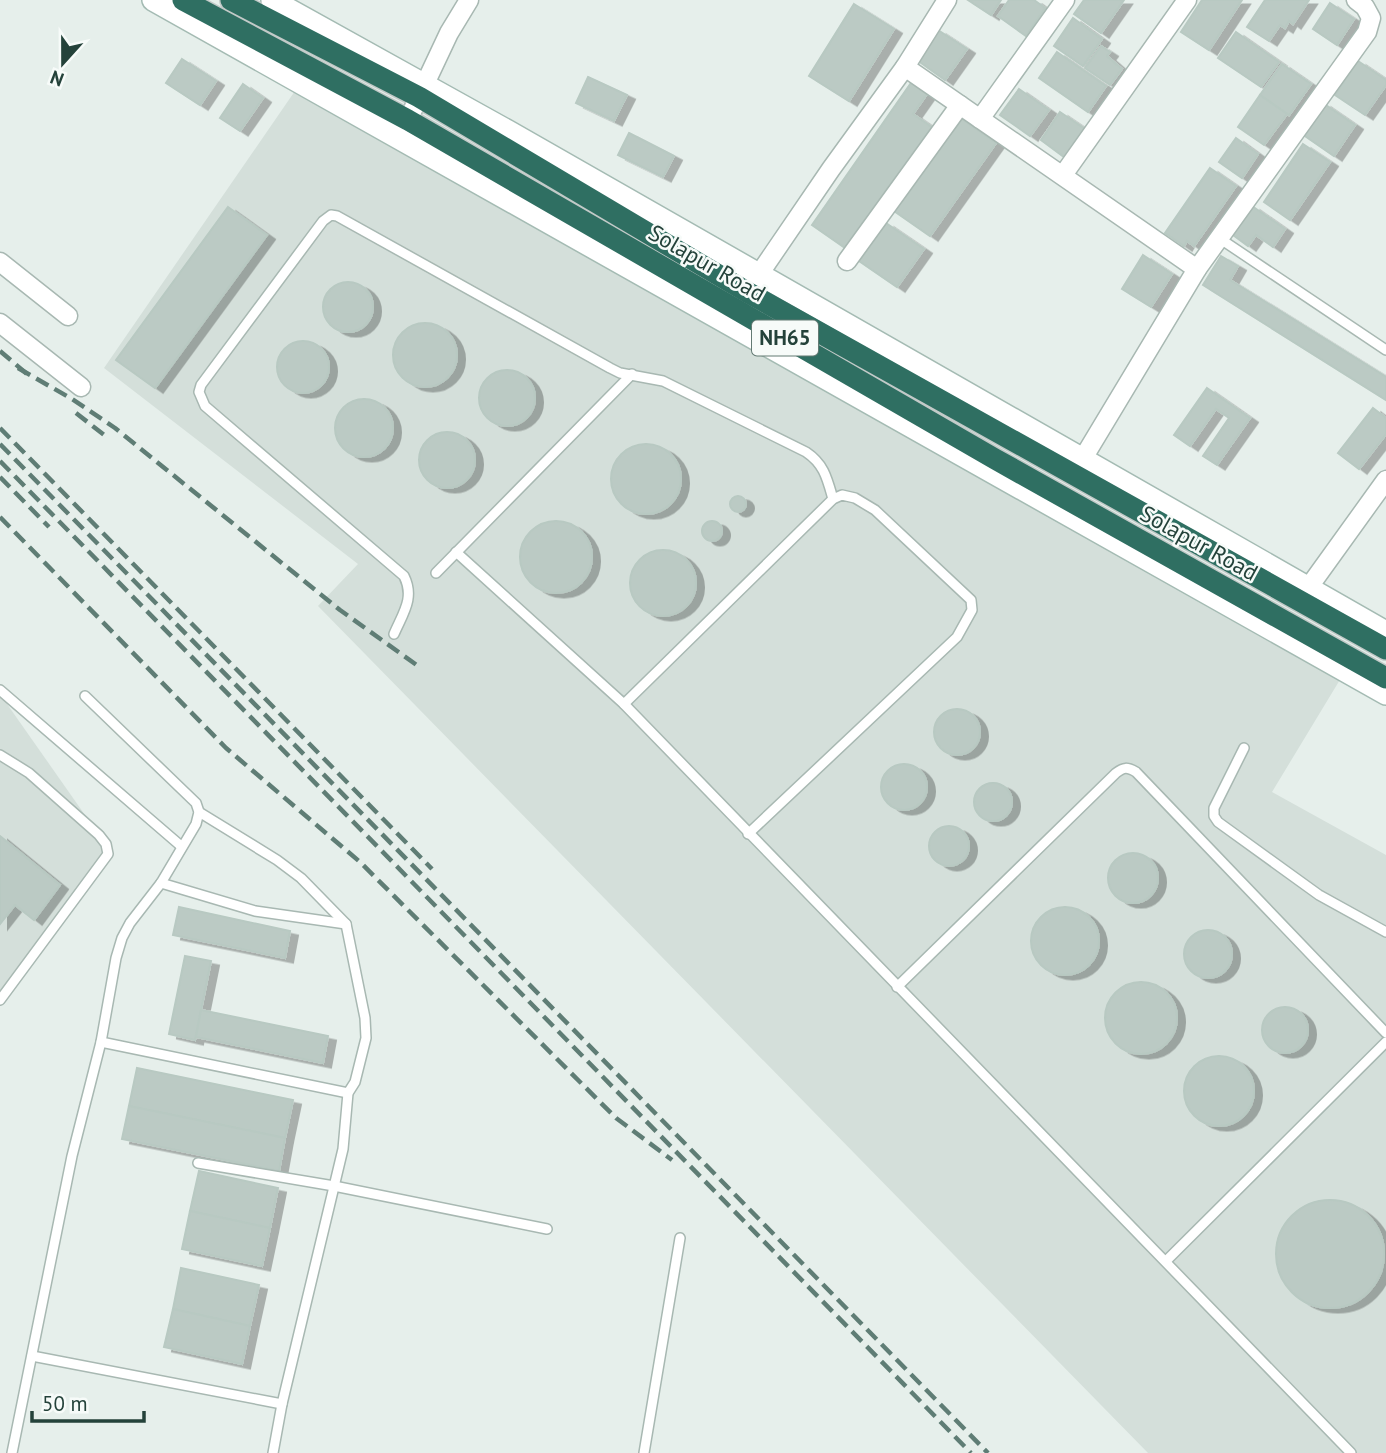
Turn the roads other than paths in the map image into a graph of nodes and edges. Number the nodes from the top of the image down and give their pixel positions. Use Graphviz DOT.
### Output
graph roads {
  1 [pos="153,0"];
  2 [pos="183,0"];
  3 [pos="231,0"];
  4 [pos="272,0"];
  5 [pos="469,0"];
  6 [pos="947,0"];
  7 [pos="1065,0"];
  8 [pos="1187,0"];
  9 [pos="1356,0"];
  10 [pos="905,67"];
  11 [pos="421,91"];
  12 [pos="960,106"];
  13 [pos="980,119"];
  14 [pos="408,120"];
  15 [pos="1063,175"];
  16 [pos="1219,238"];
  17 [pos="847,261"];
  18 [pos="0,262"];
  19 [pos="1197,269"];
  20 [pos="752,283"];
  21 [pos="68,316"];
  22 [pos="0,323"];
  23 [pos="1386,349"];
  24 [pos="632,374"];
  25 [pos="82,387"];
  26 [pos="1007,437"];
  27 [pos="995,459"];
  28 [pos="1082,460"];
  29 [pos="1386,480"];
  30 [pos="833,499"];
  31 [pos="456,552"];
  32 [pos="436,573"];
  33 [pos="1304,594"];
  34 [pos="1386,632"];
  35 [pos="394,634"];
  36 [pos="1386,649"];
  37 [pos="1386,678"];
  38 [pos="0,690"];
  39 [pos="1386,694"];
  40 [pos="85,696"];
  41 [pos="624,704"];
  42 [pos="1244,748"];
  43 [pos="0,755"];
  44 [pos="199,812"];
  45 [pos="748,834"];
  46 [pos="181,846"];
  47 [pos="161,883"];
  48 [pos="346,924"];
  49 [pos="1386,932"];
  50 [pos="897,987"];
  51 [pos="0,1000"];
  52 [pos="1386,1033"];
  53 [pos="101,1042"];
  54 [pos="1386,1042"];
  55 [pos="348,1093"];
  56 [pos="198,1163"];
  57 [pos="334,1186"];
  58 [pos="547,1229"];
  59 [pos="680,1238"];
  60 [pos="1166,1261"];
  61 [pos="32,1356"];
  62 [pos="282,1404"];
  63 [pos="12,1453"];
  64 [pos="273,1453"];
  65 [pos="644,1453"];
  66 [pos="1351,1453"];
  1 -- 39 [label="street"];
  2 -- 14 [label="highway, Solapur Road / NH65"];
  3 -- 11 [label="highway, Solapur Road / NH65"];
  4 -- 11 [label="street"];
  5 -- 11 [label="street"];
  6 -- 10 [label="street"];
  7 -- 13 [label="street"];
  8 -- 15 [label="street"];
  9 -- 16 [label="street"];
  10 -- 12 [label="street"];
  10 -- 20 [label="street"];
  11 -- 14 [label="street"];
  11 -- 20 [label="highway, Solapur Road / NH65"];
  12 -- 13 [label="street"];
  12 -- 17 [label="street"];
  13 -- 15 [label="street"];
  14 -- 27 [label="highway, Solapur Road / NH65"];
  15 -- 19 [label="street"];
  16 -- 19 [label="street"];
  16 -- 23 [label="lane"];
  18 -- 21 [label="street"];
  19 -- 28 [label="street"];
  20 -- 26 [label="highway, Solapur Road / NH65"];
  20 -- 28 [label="street"];
  22 -- 25 [label="street"];
  24 -- 30 [label="lane"];
  24 -- 31 [label="lane"];
  24 -- 35 [label="lane"];
  26 -- 27 [label="highway"];
  26 -- 33 [label="highway, Solapur Road / NH65"];
  27 -- 37 [label="highway, Solapur Road / NH65"];
  28 -- 33 [label="street"];
  29 -- 33 [label="street"];
  30 -- 41 [label="lane"];
  30 -- 45 [label="lane"];
  31 -- 32 [label="lane"];
  31 -- 41 [label="lane"];
  33 -- 34 [label="street"];
  33 -- 36 [label="highway, Solapur Road / NH65"];
  38 -- 46 [label="lane"];
  40 -- 44 [label="lane"];
  41 -- 45 [label="lane"];
  42 -- 49 [label="lane"];
  43 -- 51 [label="lane"];
  44 -- 46 [label="lane"];
  44 -- 48 [label="lane"];
  45 -- 50 [label="lane"];
  46 -- 47 [label="lane"];
  47 -- 48 [label="lane"];
  47 -- 53 [label="lane"];
  48 -- 55 [label="lane"];
  50 -- 52 [label="lane"];
  50 -- 60 [label="lane"];
  53 -- 55 [label="lane"];
  53 -- 61 [label="lane"];
  54 -- 60 [label="lane"];
  55 -- 57 [label="lane"];
  56 -- 57 [label="lane"];
  57 -- 58 [label="lane"];
  57 -- 62 [label="lane"];
  59 -- 65 [label="lane"];
  60 -- 66 [label="lane"];
  61 -- 62 [label="lane"];
  61 -- 63 [label="lane"];
  62 -- 64 [label="lane"];
}
